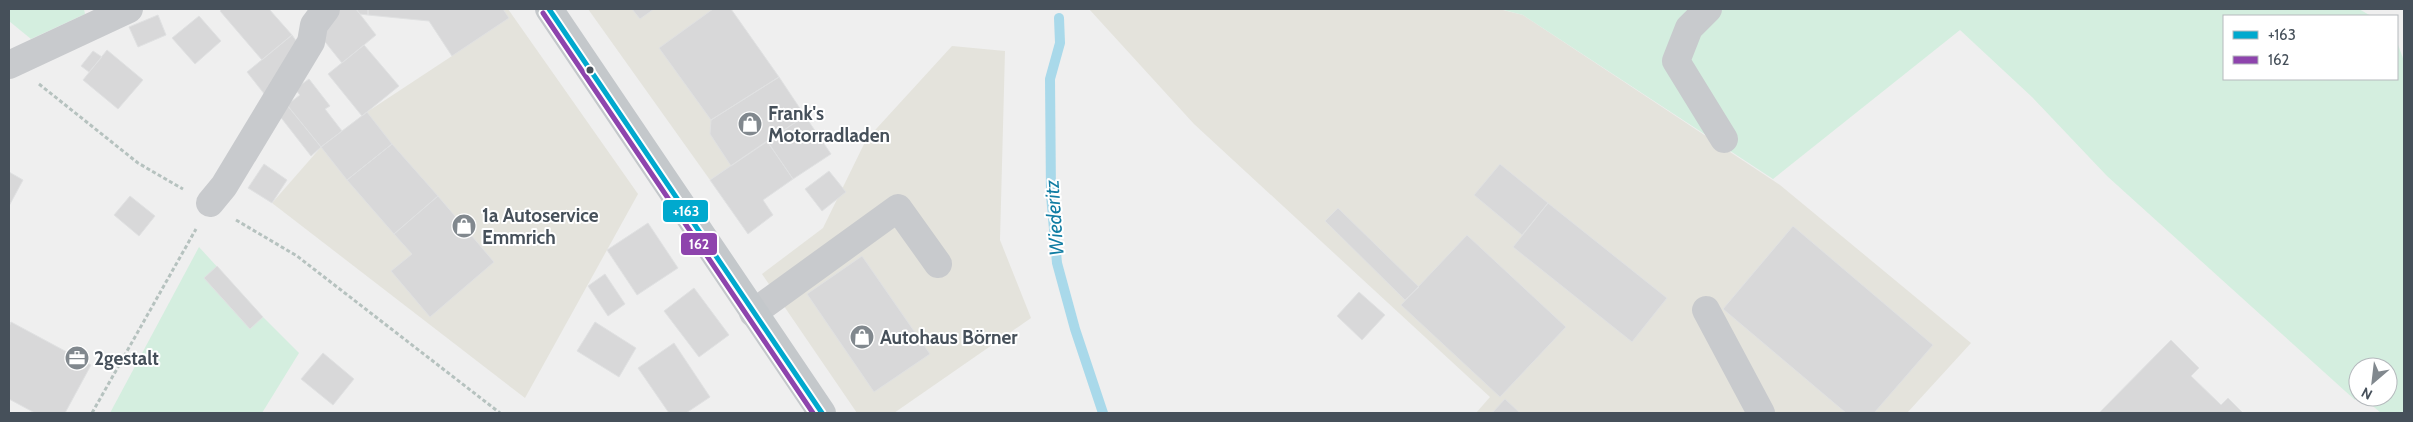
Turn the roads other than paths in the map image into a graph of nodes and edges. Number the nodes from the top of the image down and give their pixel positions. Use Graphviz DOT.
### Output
graph roads {
  1 [pos="129,9"];
  2 [pos="326,9"];
  3 [pos="550,9"];
  4 [pos="1708,9"];
  5 [pos="9,65"];
  6 [pos="1724,139"];
  7 [pos="208,203"];
  8 [pos="938,264"];
  9 [pos="1706,310"];
  10 [pos="754,313"];
  11 [pos="822,413"];
  12 [pos="1761,413"];
  1 -- 5 [label="street"];
  2 -- 7 [label="street"];
  3 -- 10 [label="main road"];
  4 -- 6 [label="street"];
  8 -- 10 [label="street"];
  9 -- 12 [label="street"];
  10 -- 11 [label="main road"];
}
